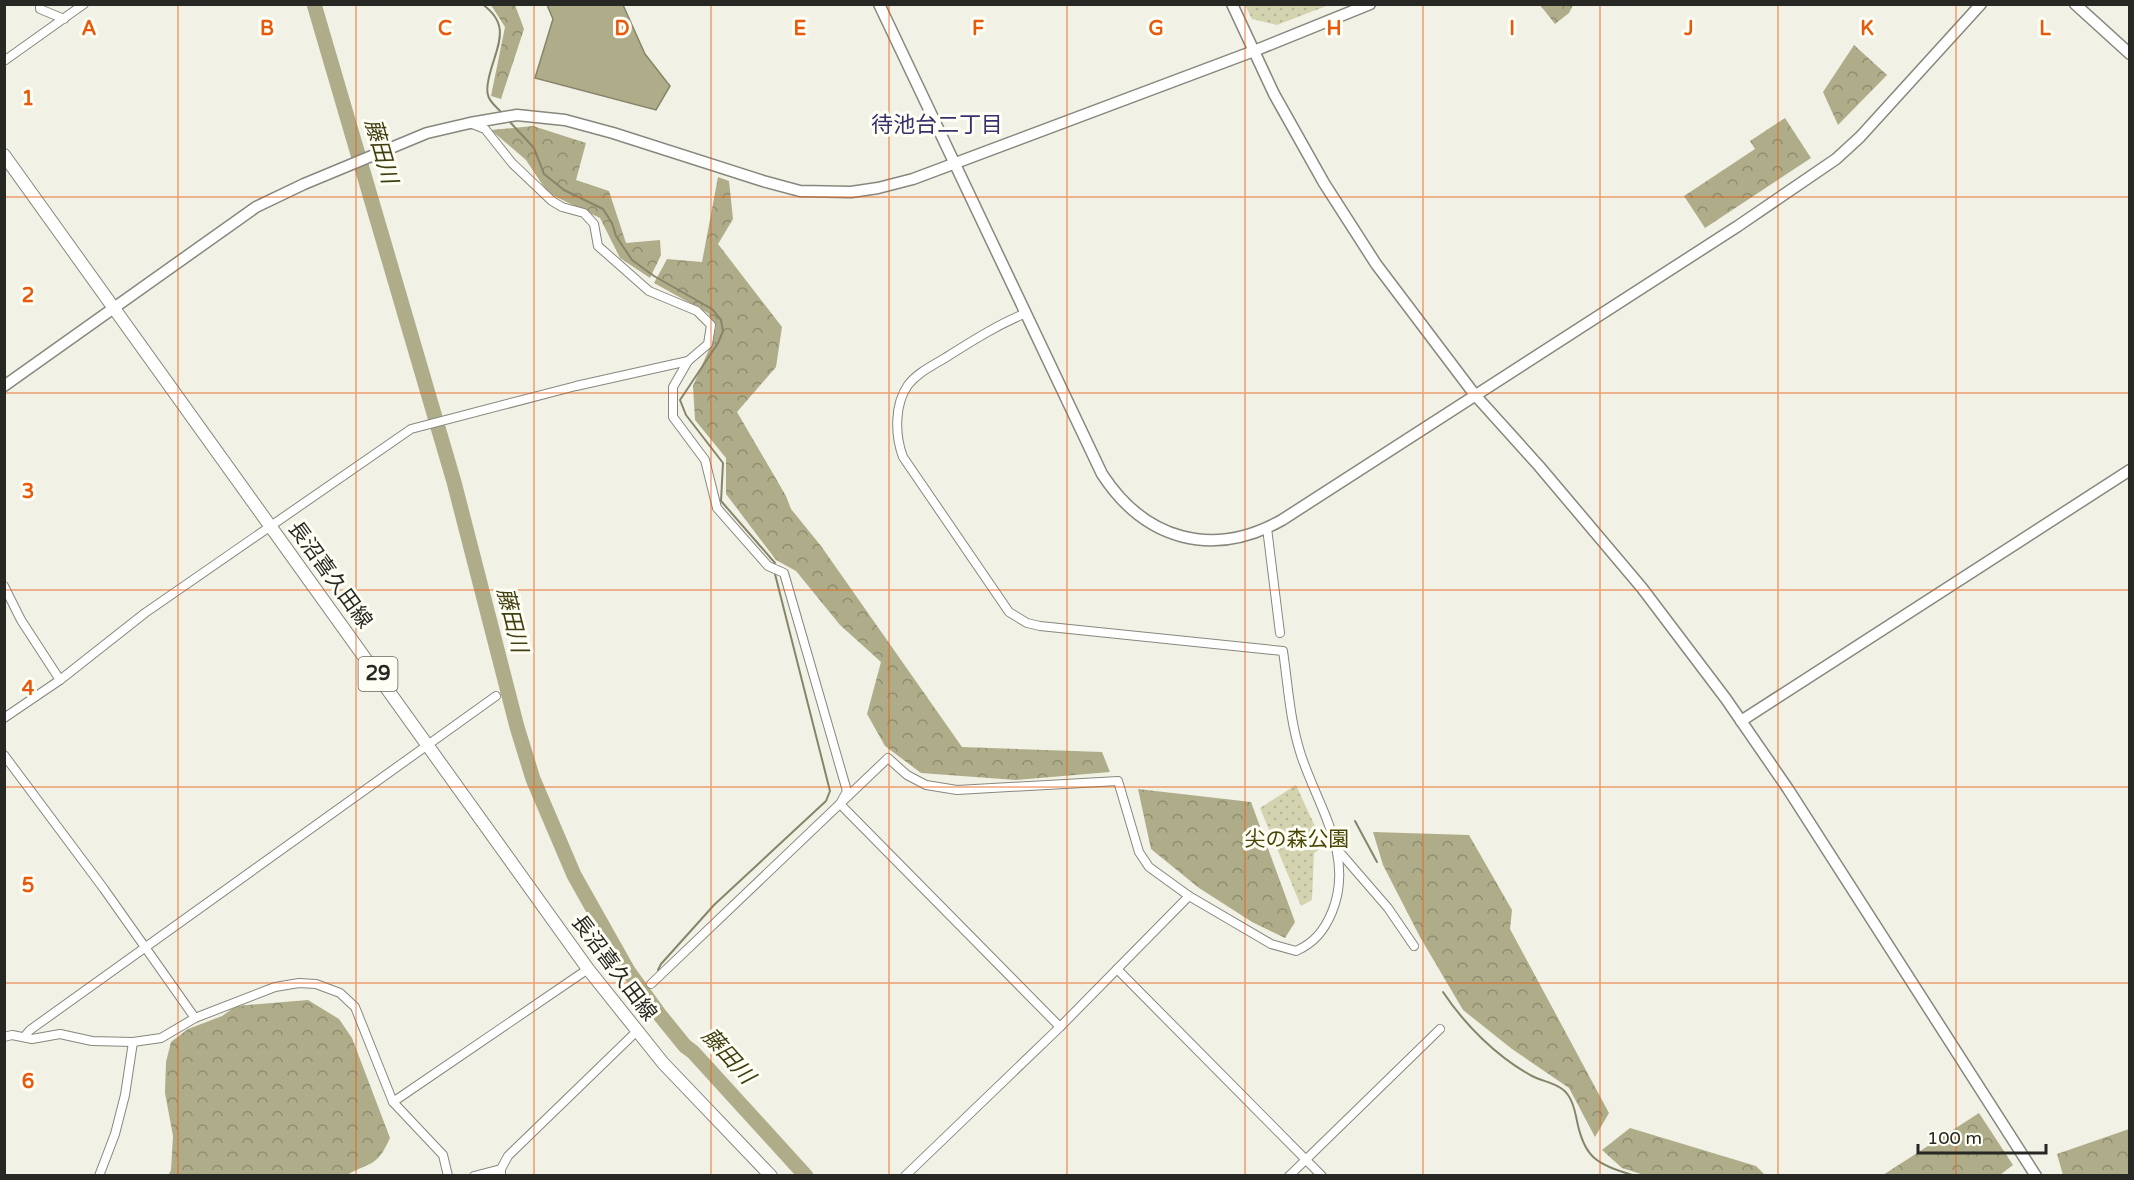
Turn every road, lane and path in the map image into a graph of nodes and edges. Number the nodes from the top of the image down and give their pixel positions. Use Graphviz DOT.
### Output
graph roads {
  1 [pos="40,4"];
  2 [pos="879,4"];
  3 [pos="1232,4"];
  4 [pos="1370,4"];
  5 [pos="1981,4"];
  6 [pos="2075,4"];
  7 [pos="81,6"];
  8 [pos="64,19"];
  9 [pos="1254,51"];
  10 [pos="2130,54"];
  11 [pos="4,61"];
  12 [pos="470,123"];
  13 [pos="4,155"];
  14 [pos="954,162"];
  15 [pos="114,308"];
  16 [pos="1026,313"];
  17 [pos="688,361"];
  18 [pos="4,386"];
  19 [pos="1475,395"];
  20 [pos="2130,470"];
  21 [pos="272,527"];
  22 [pos="1267,528"];
  23 [pos="4,586"];
  24 [pos="1280,633"];
  25 [pos="60,680"];
  26 [pos="496,696"];
  27 [pos="4,718"];
  28 [pos="1741,721"];
  29 [pos="429,745"];
  30 [pos="4,755"];
  31 [pos="840,804"];
  32 [pos="1336,847"];
  33 [pos="1189,896"];
  34 [pos="1414,946"];
  35 [pos="144,948"];
  36 [pos="588,969"];
  37 [pos="1117,969"];
  38 [pos="651,984"];
  39 [pos="195,1018"];
  40 [pos="1060,1027"];
  41 [pos="1440,1029"];
  42 [pos="637,1031"];
  43 [pos="4,1037"];
  44 [pos="24,1037"];
  45 [pos="133,1042"];
  46 [pos="393,1102"];
  47 [pos="1306,1159"];
  48 [pos="501,1172"];
  49 [pos="99,1176"];
  50 [pos="448,1176"];
  51 [pos="474,1176"];
  52 [pos="771,1176"];
  53 [pos="905,1176"];
  54 [pos="1289,1176"];
  55 [pos="1322,1176"];
  56 [pos="2036,1176"];
  1 -- 8 [label="street"];
  2 -- 14 [label="street"];
  3 -- 9 [label="street"];
  4 -- 9 [label="street"];
  5 -- 19 [label="street"];
  6 -- 10 [label="street"];
  7 -- 8 [label="street"];
  8 -- 11 [label="street"];
  9 -- 14 [label="street"];
  9 -- 19 [label="street"];
  12 -- 14 [label="street"];
  12 -- 15 [label="street"];
  12 -- 17 [label="street"];
  13 -- 15 [label="main road, 長沼喜久田線 / 29"];
  14 -- 16 [label="street"];
  15 -- 18 [label="street"];
  15 -- 21 [label="main road, 長沼喜久田線 / 29"];
  16 -- 22 [label="street"];
  16 -- 32 [label="street"];
  17 -- 21 [label="street"];
  17 -- 31 [label="street"];
  19 -- 22 [label="street"];
  19 -- 28 [label="street"];
  20 -- 28 [label="street"];
  21 -- 25 [label="street"];
  21 -- 29 [label="main road, 長沼喜久田線 / 29"];
  22 -- 24 [label="street"];
  23 -- 25 [label="street"];
  25 -- 27 [label="street"];
  26 -- 29 [label="street"];
  28 -- 56 [label="street"];
  29 -- 35 [label="street"];
  29 -- 36 [label="main road, 長沼喜久田線 / 29"];
  30 -- 35 [label="street"];
  31 -- 33 [label="street"];
  31 -- 38 [label="street"];
  31 -- 40 [label="street"];
  32 -- 33 [label="street"];
  32 -- 34 [label="street"];
  33 -- 37 [label="street"];
  35 -- 39 [label="street"];
  35 -- 44 [label="street"];
  36 -- 42 [label="main road, 長沼喜久田線 / 29"];
  36 -- 46 [label="street"];
  37 -- 40 [label="street"];
  37 -- 47 [label="street"];
  39 -- 45 [label="street"];
  39 -- 46 [label="street"];
  40 -- 53 [label="street"];
  41 -- 47 [label="street"];
  42 -- 48 [label="street"];
  42 -- 52 [label="main road, 長沼喜久田線 / 29"];
  43 -- 44 [label="street"];
  44 -- 45 [label="street"];
  45 -- 49 [label="street"];
  46 -- 50 [label="street"];
  47 -- 54 [label="street"];
  47 -- 55 [label="street"];
  48 -- 51 [label="street"];
}
